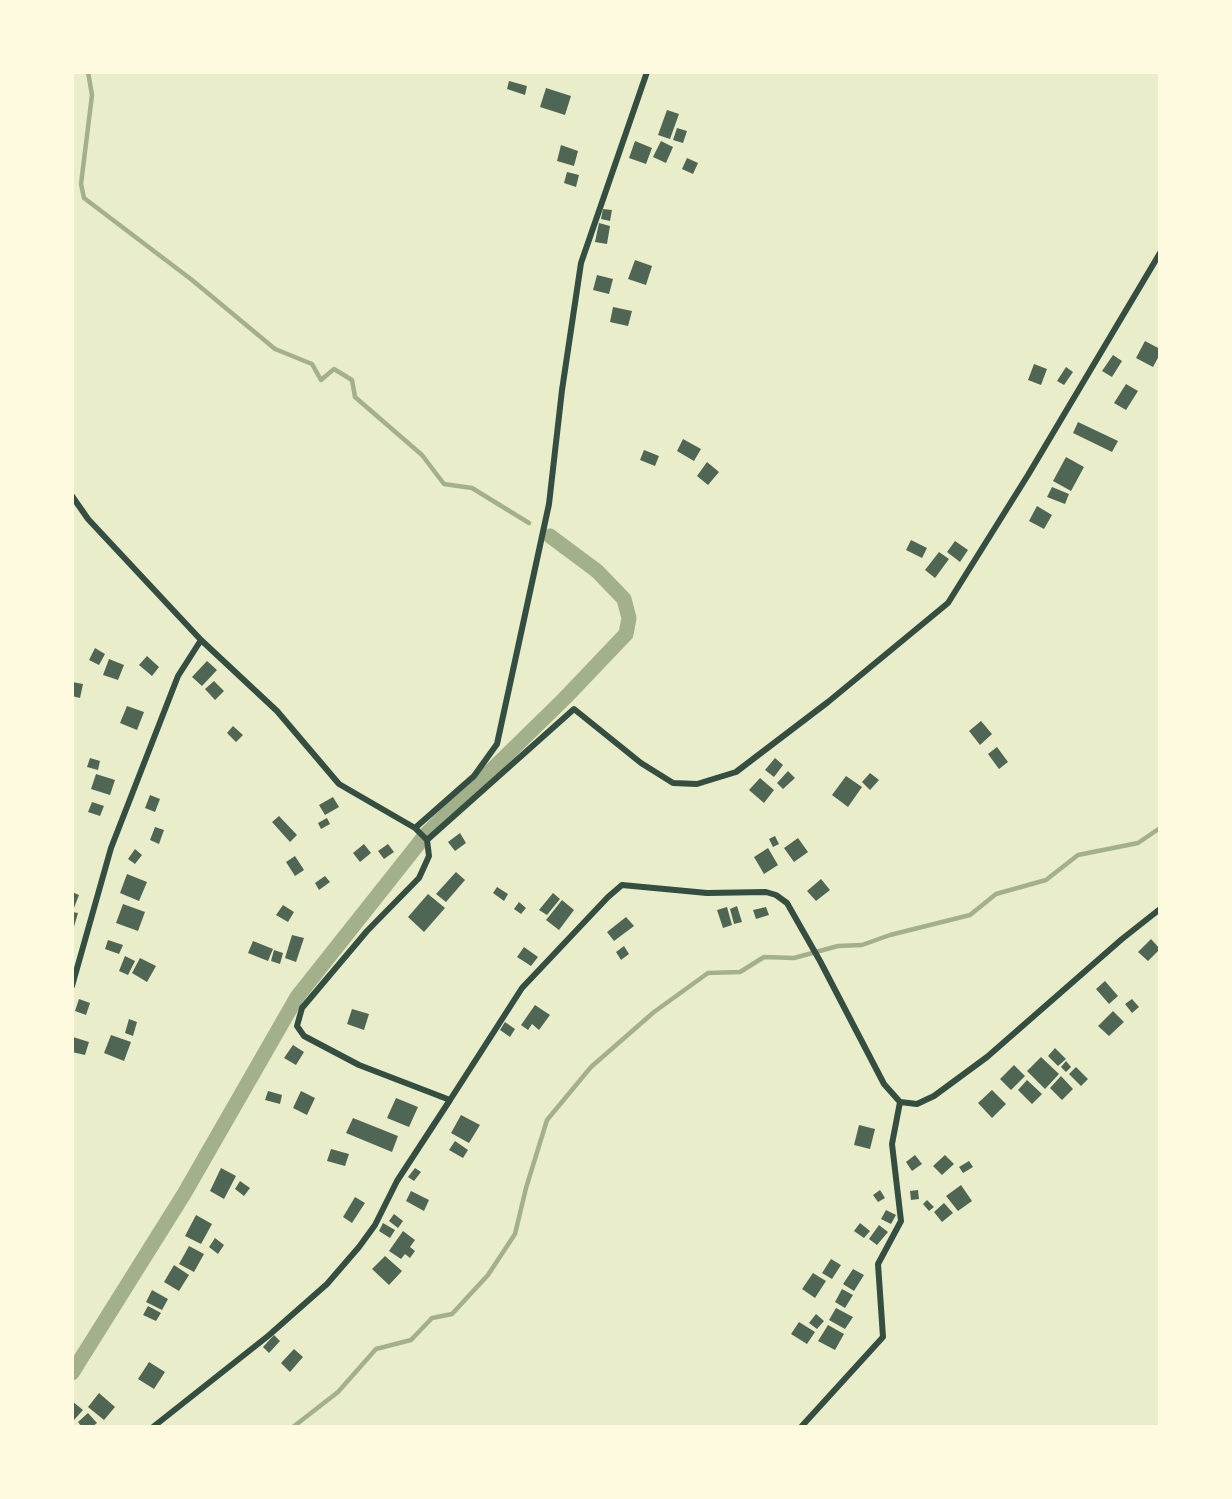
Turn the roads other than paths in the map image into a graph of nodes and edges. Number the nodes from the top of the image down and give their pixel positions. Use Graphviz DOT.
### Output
graph roads {
  1 [pos="647,72"];
  2 [pos="1160,254"];
  3 [pos="72,496"];
  4 [pos="201,640"];
  5 [pos="415,828"];
  6 [pos="427,840"];
  7 [pos="1160,909"];
  8 [pos="72,986"];
  9 [pos="450,1100"];
  10 [pos="900,1102"];
  11 [pos="153,1427"];
  12 [pos="801,1427"];
  1 -- 5 [label="street"];
  2 -- 6 [label="street"];
  3 -- 4 [label="street"];
  4 -- 5 [label="street"];
  4 -- 8 [label="street"];
  5 -- 6 [label="street"];
  6 -- 9 [label="street"];
  7 -- 10 [label="street"];
  9 -- 10 [label="street"];
  9 -- 11 [label="street"];
  10 -- 12 [label="street"];
}
